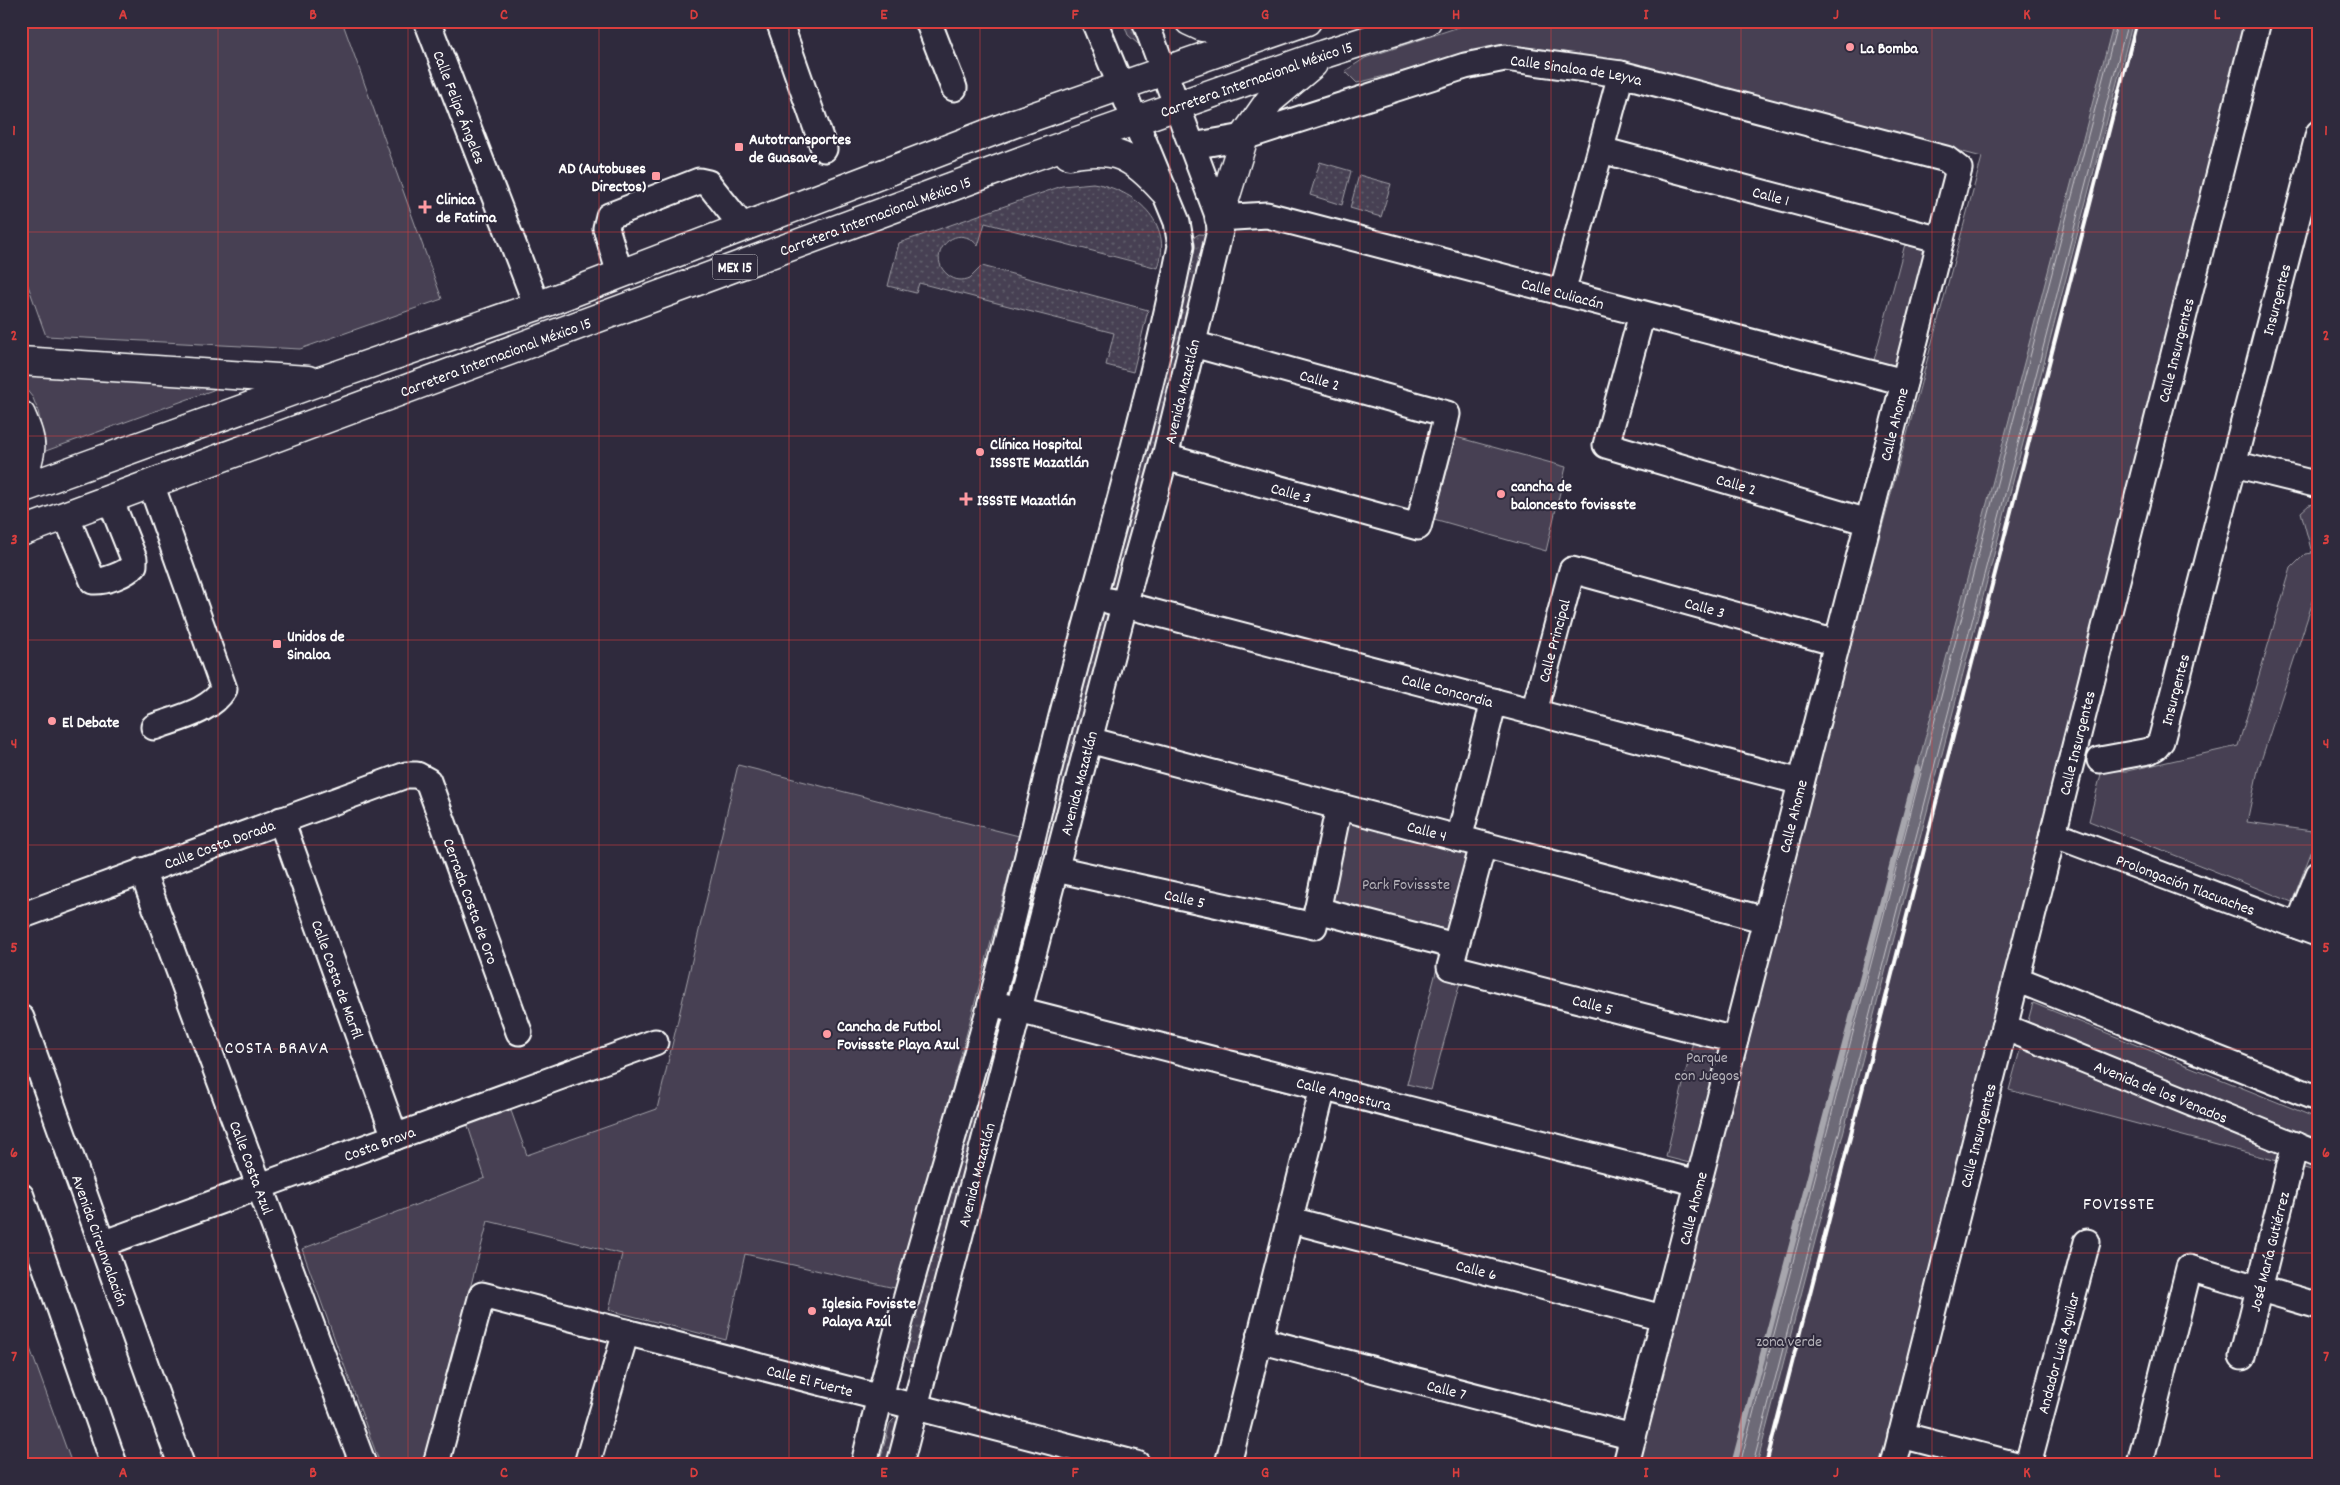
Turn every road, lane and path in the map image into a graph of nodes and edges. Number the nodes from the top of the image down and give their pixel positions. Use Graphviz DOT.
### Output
graph roads {
  1 [pos="426,21"];
  2 [pos="928,21"];
  3 [pos="1094,21"];
  4 [pos="1145,21"];
  5 [pos="1189,21"];
  6 [pos="1307,21"];
  7 [pos="1427,21"];
  8 [pos="2258,21"];
  9 [pos="784,23"];
  10 [pos="1272,33"];
  11 [pos="1324,54"];
  12 [pos="1163,72"];
  13 [pos="1621,74"];
  14 [pos="954,88"];
  15 [pos="1120,88"];
  16 [pos="1175,106"];
  17 [pos="1134,121"];
  18 [pos="2319,134"];
  19 [pos="1244,137"];
  20 [pos="1192,146"];
  21 [pos="824,149"];
  22 [pos="1601,150"];
  23 [pos="1028,158"];
  24 [pos="1959,169"];
  25 [pos="1163,190"];
  26 [pos="1219,218"];
  27 [pos="743,227"];
  28 [pos="1941,240"];
  29 [pos="620,274"];
  30 [pos="1562,294"];
  31 [pos="538,306"];
  32 [pos="1642,314"];
  33 [pos="1193,344"];
  34 [pos="21,361"];
  35 [pos="320,381"];
  36 [pos="1904,382"];
  37 [pos="21,415"];
  38 [pos="1164,457"];
  39 [pos="2234,464"];
  40 [pos="21,479"];
  41 [pos="151,484"];
  42 [pos="2319,485"];
  43 [pos="21,489"];
  44 [pos="110,499"];
  45 [pos="1868,522"];
  46 [pos="44,524"];
  47 [pos="1418,527"];
  48 [pos="1572,570"];
  49 [pos="1094,597"];
  50 [pos="1125,605"];
  51 [pos="1837,643"];
  52 [pos="1494,701"];
  53 [pos="1534,712"];
  54 [pos="154,727"];
  55 [pos="1089,740"];
  56 [pos="2100,760"];
  57 [pos="417,775"];
  58 [pos="1801,782"];
  59 [pos="1339,806"];
  60 [pos="281,820"];
  61 [pos="2053,834"];
  62 [pos="1459,838"];
  63 [pos="1482,845"];
  64 [pos="1056,870"];
  65 [pos="142,871"];
  66 [pos="2319,874"];
  67 [pos="21,916"];
  68 [pos="1315,918"];
  69 [pos="1766,920"];
  70 [pos="2309,930"];
  71 [pos="1453,956"];
  72 [pos="2016,979"];
  73 [pos="991,1003"];
  74 [pos="1018,1010"];
  75 [pos="21,1018"];
  76 [pos="2004,1028"];
  77 [pos="520,1032"];
  78 [pos="1735,1040"];
  79 [pos="655,1042"];
  80 [pos="1323,1088"];
  81 [pos="2319,1098"];
  82 [pos="395,1137"];
  83 [pos="2295,1146"];
  84 [pos="2319,1155"];
  85 [pos="1698,1183"];
  86 [pos="260,1186"];
  87 [pos="21,1196"];
  88 [pos="1291,1220"];
  89 [pos="2087,1242"];
  90 [pos="102,1244"];
  91 [pos="2260,1289"];
  92 [pos="2319,1306"];
  93 [pos="1663,1318"];
  94 [pos="626,1332"];
  95 [pos="1260,1340"];
  96 [pos="2242,1357"];
  97 [pos="879,1397"];
  98 [pos="916,1407"];
  99 [pos="1901,1436"];
  100 [pos="1633,1437"];
  101 [pos="114,1464"];
  102 [pos="181,1464"];
  103 [pos="363,1464"];
  104 [pos="436,1464"];
  105 [pos="587,1464"];
  106 [pos="864,1464"];
  107 [pos="900,1464"];
  108 [pos="1137,1464"];
  109 [pos="1228,1464"];
  110 [pos="1626,1464"];
  111 [pos="1894,1464"];
  112 [pos="2013,1464"];
  113 [pos="2028,1464"];
  114 [pos="2140,1464"];
  1 -- 31 [label="street, Calle Felipe Ángeles"];
  2 -- 14 [label="street"];
  3 -- 15 [label="street, Avenida Mazatlán"];
  4 -- 12 [label="street, Avenida Mazatlán"];
  5 -- 10 [label="main road"];
  6 -- 10 [label="main road, Carretera Internacional México 15 / MEX 15"];
  7 -- 11 [label="main road, Carretera Internacional México 15 / MEX 15"];
  8 -- 61 [label="street, Calle Insurgentes"];
  9 -- 21 [label="street"];
  10 -- 12 [label="main road, Carretera Internacional México 15 / MEX 15"];
  11 -- 16 [label="main road, Carretera Internacional México 15 / MEX 15"];
  11 -- 19 [label="main road"];
  12 -- 15 [label="main road, Carretera Internacional México 15 / MEX 15"];
  12 -- 16 [label="street, Avenida Mazatlán"];
  13 -- 19 [label="street, Calle Sinaloa de Leyva"];
  13 -- 22 [label="street"];
  13 -- 24 [label="street, Calle Sinaloa de Leyva"];
  15 -- 17 [label="street, Avenida Mazatlán"];
  15 -- 27 [label="main road, Carretera Internacional México 15 / MEX 15"];
  16 -- 17 [label="main road, Carretera Internacional México 15 / MEX 15"];
  16 -- 20 [label="street, Avenida Mazatlán"];
  17 -- 23 [label="main road, Carretera Internacional México 15 / MEX 15"];
  17 -- 25 [label="street, Avenida Mazatlán"];
  18 -- 39 [label="street, Insurgentes"];
  19 -- 20 [label="street, Calle Sinaloa de Leyva"];
  19 -- 26 [label="main road"];
  20 -- 26 [label="street, Avenida Mazatlán"];
  22 -- 28 [label="street, Calle 1"];
  22 -- 30 [label="street"];
  23 -- 25 [label="main road"];
  23 -- 41 [label="main road, Carretera Internacional México 15 / MEX 15"];
  24 -- 28 [label="street, Calle Ahome"];
  25 -- 49 [label="street, Avenida Mazatlán"];
  26 -- 30 [label="street, Calle Culiacán"];
  26 -- 33 [label="street, Avenida Mazatlán"];
  27 -- 29 [label="main road, Carretera Internacional México 15 / MEX 15"];
  27 -- 29 [label="street"];
  28 -- 36 [label="street, Calle Ahome"];
  29 -- 31 [label="main road, Carretera Internacional México 15 / MEX 15"];
  30 -- 32 [label="street, Calle Culiacán"];
  31 -- 35 [label="main road, Carretera Internacional México 15 / MEX 15"];
  32 -- 36 [label="street, Calle Culiacán"];
  32 -- 45 [label="street, Calle 2"];
  33 -- 38 [label="street, Avenida Mazatlán"];
  33 -- 47 [label="street, Calle 2"];
  34 -- 35 [label="main road"];
  35 -- 43 [label="main road, Carretera Internacional México 15 / MEX 15"];
  36 -- 45 [label="street, Calle Ahome"];
  37 -- 40 [label="main road"];
  38 -- 47 [label="street, Calle 3"];
  38 -- 50 [label="street, Avenida Mazatlán"];
  39 -- 42 [label="street"];
  39 -- 56 [label="street, Insurgentes"];
  41 -- 44 [label="main road, Carretera Internacional México 15 / MEX 15"];
  41 -- 54 [label="street"];
  44 -- 46 [label="main road, Carretera Internacional México 15 / MEX 15"];
  44 -- 46 [label="street"];
  45 -- 51 [label="street, Calle Ahome"];
  48 -- 51 [label="street, Calle 3"];
  48 -- 53 [label="street, Calle Principal"];
  49 -- 50 [label="street, Calle Concordia"];
  49 -- 73 [label="street, Avenida Mazatlán"];
  50 -- 52 [label="street, Calle Concordia"];
  50 -- 55 [label="street, Avenida Mazatlán"];
  51 -- 58 [label="street, Calle Ahome"];
  52 -- 53 [label="street, Calle Concordia"];
  52 -- 62 [label="street"];
  53 -- 58 [label="street, Calle Concordia"];
  55 -- 59 [label="street, Calle 4"];
  55 -- 64 [label="street, Avenida Mazatlán"];
  57 -- 60 [label="street, Calle Costa Dorada"];
  57 -- 77 [label="street, Cerrada Costa de Oro"];
  58 -- 69 [label="street, Calle Ahome"];
  59 -- 62 [label="street, Calle 4"];
  59 -- 68 [label="street"];
  60 -- 65 [label="street, Calle Costa Dorada"];
  60 -- 82 [label="street, Calle Costa de Marfil"];
  61 -- 70 [label="street, Prolongación Tlacuaches"];
  61 -- 72 [label="street, Calle Insurgentes"];
  62 -- 63 [label="street, Calle 4"];
  63 -- 69 [label="street, Calle 4"];
  63 -- 71 [label="street"];
  64 -- 68 [label="street, Calle 5"];
  64 -- 74 [label="street, Avenida Mazatlán"];
  65 -- 67 [label="street, Calle Costa Dorada"];
  65 -- 86 [label="street, Calle Costa Azul"];
  66 -- 70 [label="street"];
  68 -- 71 [label="street, Calle 5"];
  69 -- 78 [label="street, Calle Ahome"];
  71 -- 78 [label="street, Calle 5"];
  72 -- 76 [label="street, Calle Insurgentes"];
  72 -- 81 [label="street"];
  73 -- 74 [label="street, Calle Angostura"];
  73 -- 97 [label="street, Avenida Mazatlán"];
  74 -- 80 [label="street, Calle Angostura"];
  74 -- 98 [label="street, Avenida Mazatlán"];
  75 -- 90 [label="street, Avenida Circunvalación"];
  76 -- 83 [label="street, Avenida de los Venados"];
  76 -- 99 [label="street, Calle Insurgentes"];
  78 -- 85 [label="street, Calle Ahome"];
  79 -- 82 [label="street, Costa Brava"];
  80 -- 85 [label="street, Calle Angostura"];
  80 -- 88 [label="street"];
  82 -- 86 [label="street, Costa Brava"];
  83 -- 84 [label="street, Avenida de los Venados"];
  83 -- 91 [label="street, José María Gutiérrez"];
  85 -- 93 [label="street, Calle Ahome"];
  86 -- 90 [label="street, Costa Brava"];
  86 -- 103 [label="street, Calle Costa Azul"];
  87 -- 101 [label="street"];
  88 -- 93 [label="street, Calle 6"];
  88 -- 95 [label="street"];
  89 -- 113 [label="street, Andador Luis Aguilar"];
  90 -- 102 [label="street, Avenida Circunvalación"];
  91 -- 92 [label="street"];
  91 -- 96 [label="street, José María Gutiérrez"];
  91 -- 114 [label="street"];
  93 -- 100 [label="street, Calle Ahome"];
  94 -- 97 [label="street, Calle El Fuerte"];
  94 -- 104 [label="street, Calle El Fuerte"];
  94 -- 105 [label="street"];
  95 -- 100 [label="street, Calle 7"];
  95 -- 109 [label="street"];
  97 -- 98 [label="street, Calle El Fuerte"];
  97 -- 106 [label="street, Avenida Mazatlán"];
  98 -- 107 [label="street, Avenida Mazatlán"];
  98 -- 108 [label="street, Calle El Fuerte"];
  99 -- 111 [label="street, Calle Insurgentes"];
  99 -- 112 [label="street"];
  100 -- 110 [label="street, Calle Ahome"];
}
